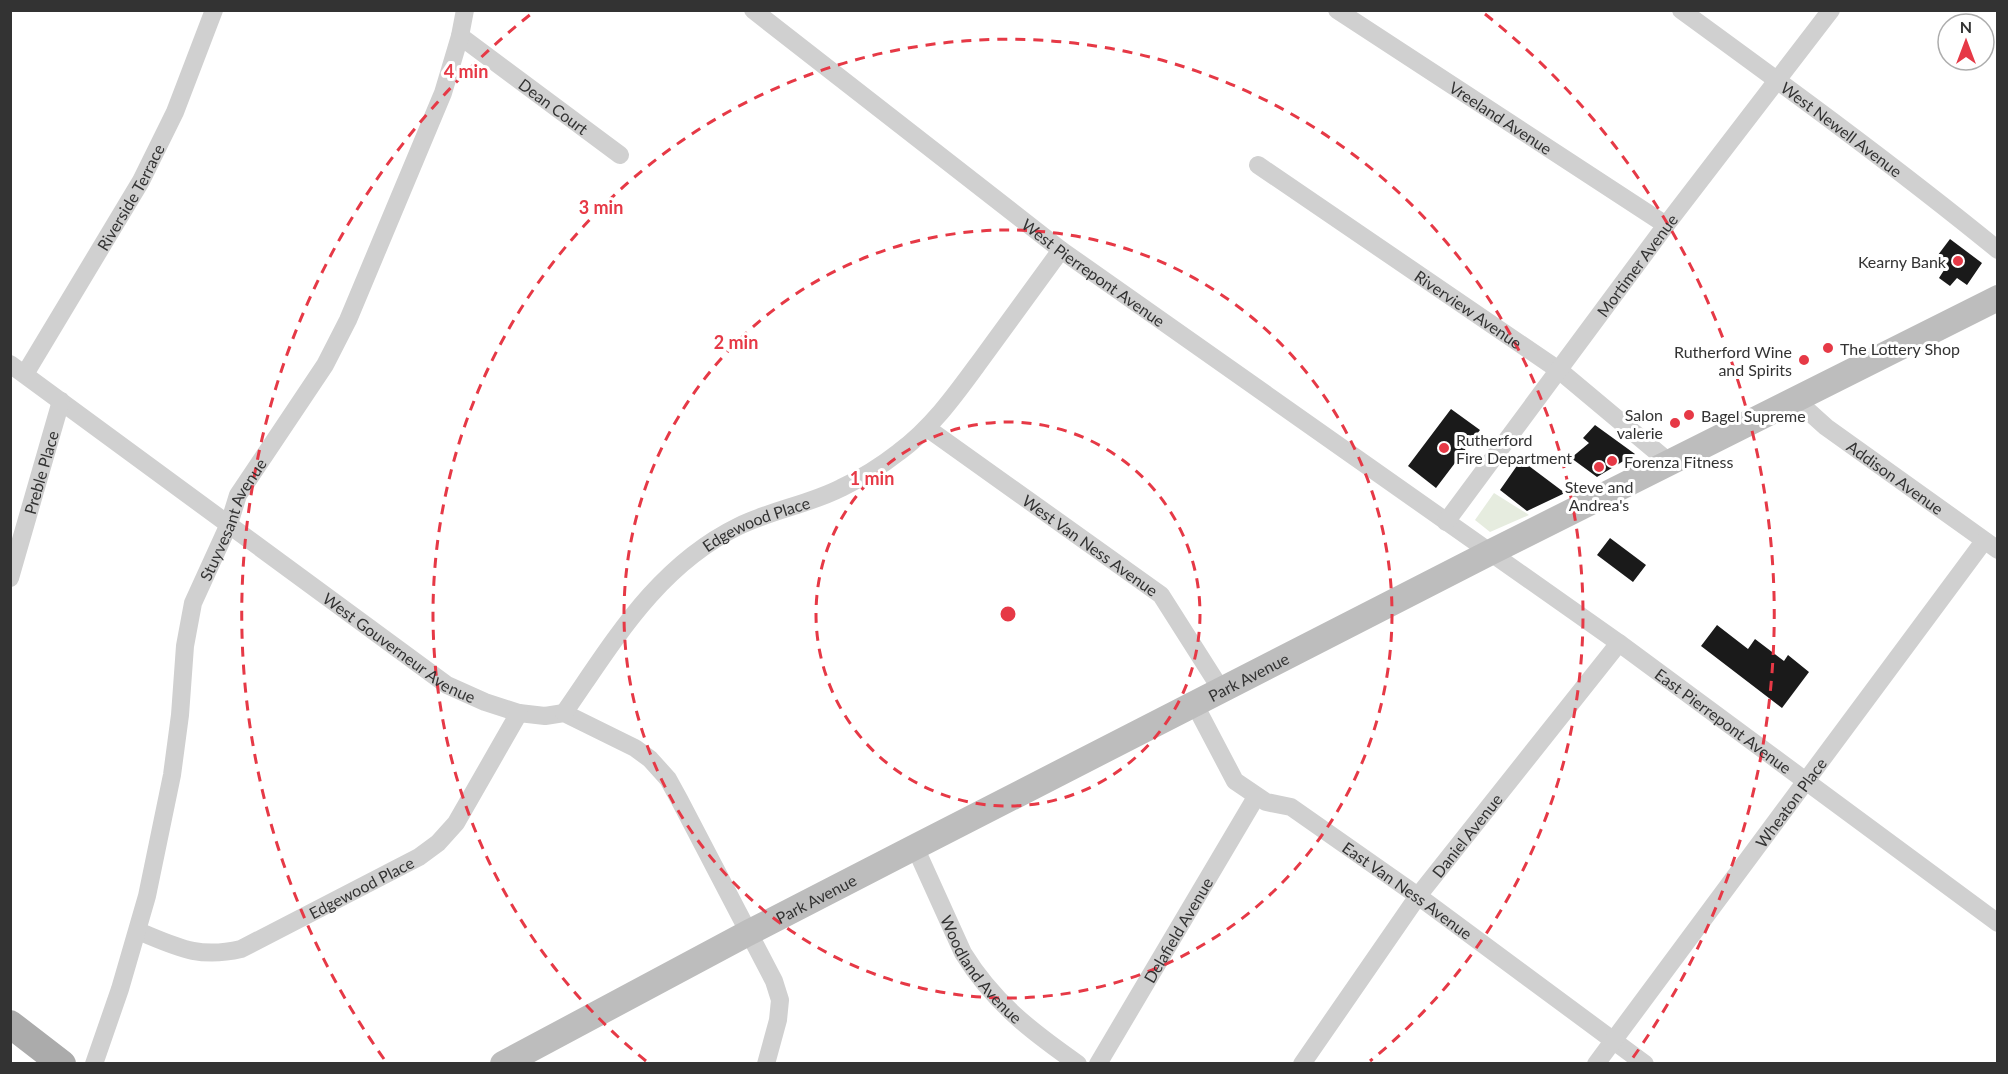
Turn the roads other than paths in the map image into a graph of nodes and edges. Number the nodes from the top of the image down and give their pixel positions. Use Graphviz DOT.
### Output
graph roads {
  1 [pos="214,10"];
  2 [pos="465,10"];
  3 [pos="753,10"];
  4 [pos="1337,10"];
  5 [pos="1682,10"];
  6 [pos="1831,10"];
  7 [pos="460,36"];
  8 [pos="1777,80"];
  9 [pos="620,155"];
  10 [pos="1258,165"];
  11 [pos="1666,225"];
  12 [pos="1061,250"];
  13 [pos="1998,250"];
  14 [pos="1998,297"];
  15 [pos="18,369"];
  16 [pos="1560,371"];
  17 [pos="1796,400"];
  18 [pos="61,401"];
  19 [pos="927,428"];
  20 [pos="1670,463"];
  21 [pos="1446,522"];
  22 [pos="229,524"];
  23 [pos="1991,545"];
  24 [pos="1491,552"];
  25 [pos="10,578"];
  26 [pos="1619,643"];
  27 [pos="1222,691"];
  28 [pos="1195,705"];
  29 [pos="519,713"];
  30 [pos="564,713"];
  31 [pos="1807,780"];
  32 [pos="1256,797"];
  33 [pos="915,847"];
  34 [pos="1418,896"];
  35 [pos="1998,923"];
  36 [pos="138,931"];
  37 [pos="748,933"];
  38 [pos="10,1024"];
  39 [pos="1613,1040"];
  40 [pos="62,1064"];
  41 [pos="94,1064"];
  42 [pos="503,1064"];
  43 [pos="766,1064"];
  44 [pos="1078,1064"];
  45 [pos="1098,1064"];
  46 [pos="1302,1064"];
  47 [pos="1596,1064"];
  48 [pos="1645,1064"];
  1 -- 15 [label="street, Riverside Terrace"];
  2 -- 7 [label="street, Stuyvesant Avenue"];
  3 -- 12 [label="street, West Pierrepont Avenue"];
  4 -- 11 [label="street, Vreeland Avenue"];
  5 -- 8 [label="street, West Newell Avenue"];
  6 -- 8 [label="street, Mortimer Avenue"];
  7 -- 9 [label="street, Dean Court"];
  7 -- 22 [label="street, Stuyvesant Avenue"];
  8 -- 11 [label="street, Mortimer Avenue"];
  8 -- 13 [label="street, West Newell Avenue"];
  10 -- 16 [label="street, Riverview Avenue"];
  11 -- 16 [label="street, Mortimer Avenue"];
  12 -- 19 [label="street, Edgewood Place"];
  12 -- 21 [label="street, West Pierrepont Avenue"];
  14 -- 17 [label="street, Park Avenue"];
  15 -- 18 [label="street, West Gouverneur Avenue"];
  16 -- 20 [label="street, Riverview Avenue"];
  16 -- 21 [label="street, Mortimer Avenue"];
  17 -- 20 [label="street, Park Avenue"];
  17 -- 23 [label="street, Addison Avenue"];
  18 -- 22 [label="street, West Gouverneur Avenue"];
  18 -- 25 [label="street, Preble Place"];
  19 -- 27 [label="street, West Van Ness Avenue"];
  19 -- 30 [label="street, Edgewood Place"];
  20 -- 24 [label="street, Park Avenue"];
  21 -- 24 [label="street, East Pierrepont Avenue"];
  22 -- 29 [label="street, West Gouverneur Avenue"];
  22 -- 36 [label="street, Stuyvesant Avenue"];
  23 -- 31 [label="street, Wheaton Place"];
  24 -- 26 [label="street, East Pierrepont Avenue"];
  24 -- 27 [label="street, Park Avenue"];
  26 -- 31 [label="street, East Pierrepont Avenue"];
  26 -- 34 [label="street, Daniel Avenue"];
  27 -- 28 [label="street, Park Avenue"];
  28 -- 32 [label="street, East Van Ness Avenue"];
  28 -- 33 [label="street, Park Avenue"];
  29 -- 30 [label="street, West Gouverneur Avenue"];
  29 -- 36 [label="street, Edgewood Place"];
  30 -- 37 [label="street, West Gouverneur Avenue"];
  31 -- 35 [label="street, East Pierrepont Avenue"];
  31 -- 39 [label="street, Wheaton Place"];
  32 -- 34 [label="street, East Van Ness Avenue"];
  32 -- 45 [label="street, Delafield Avenue"];
  33 -- 37 [label="street, Park Avenue"];
  33 -- 44 [label="street, Woodland Avenue"];
  34 -- 39 [label="street, East Van Ness Avenue"];
  34 -- 46 [label="street, Daniel Avenue"];
  36 -- 41 [label="street, Stuyvesant Avenue"];
  37 -- 42 [label="street, Park Avenue"];
  37 -- 43 [label="street, West Gouverneur Avenue"];
  38 -- 40 [label="main road"];
  39 -- 47 [label="street, Wheaton Place"];
  39 -- 48 [label="street, East Van Ness Avenue"];
}
